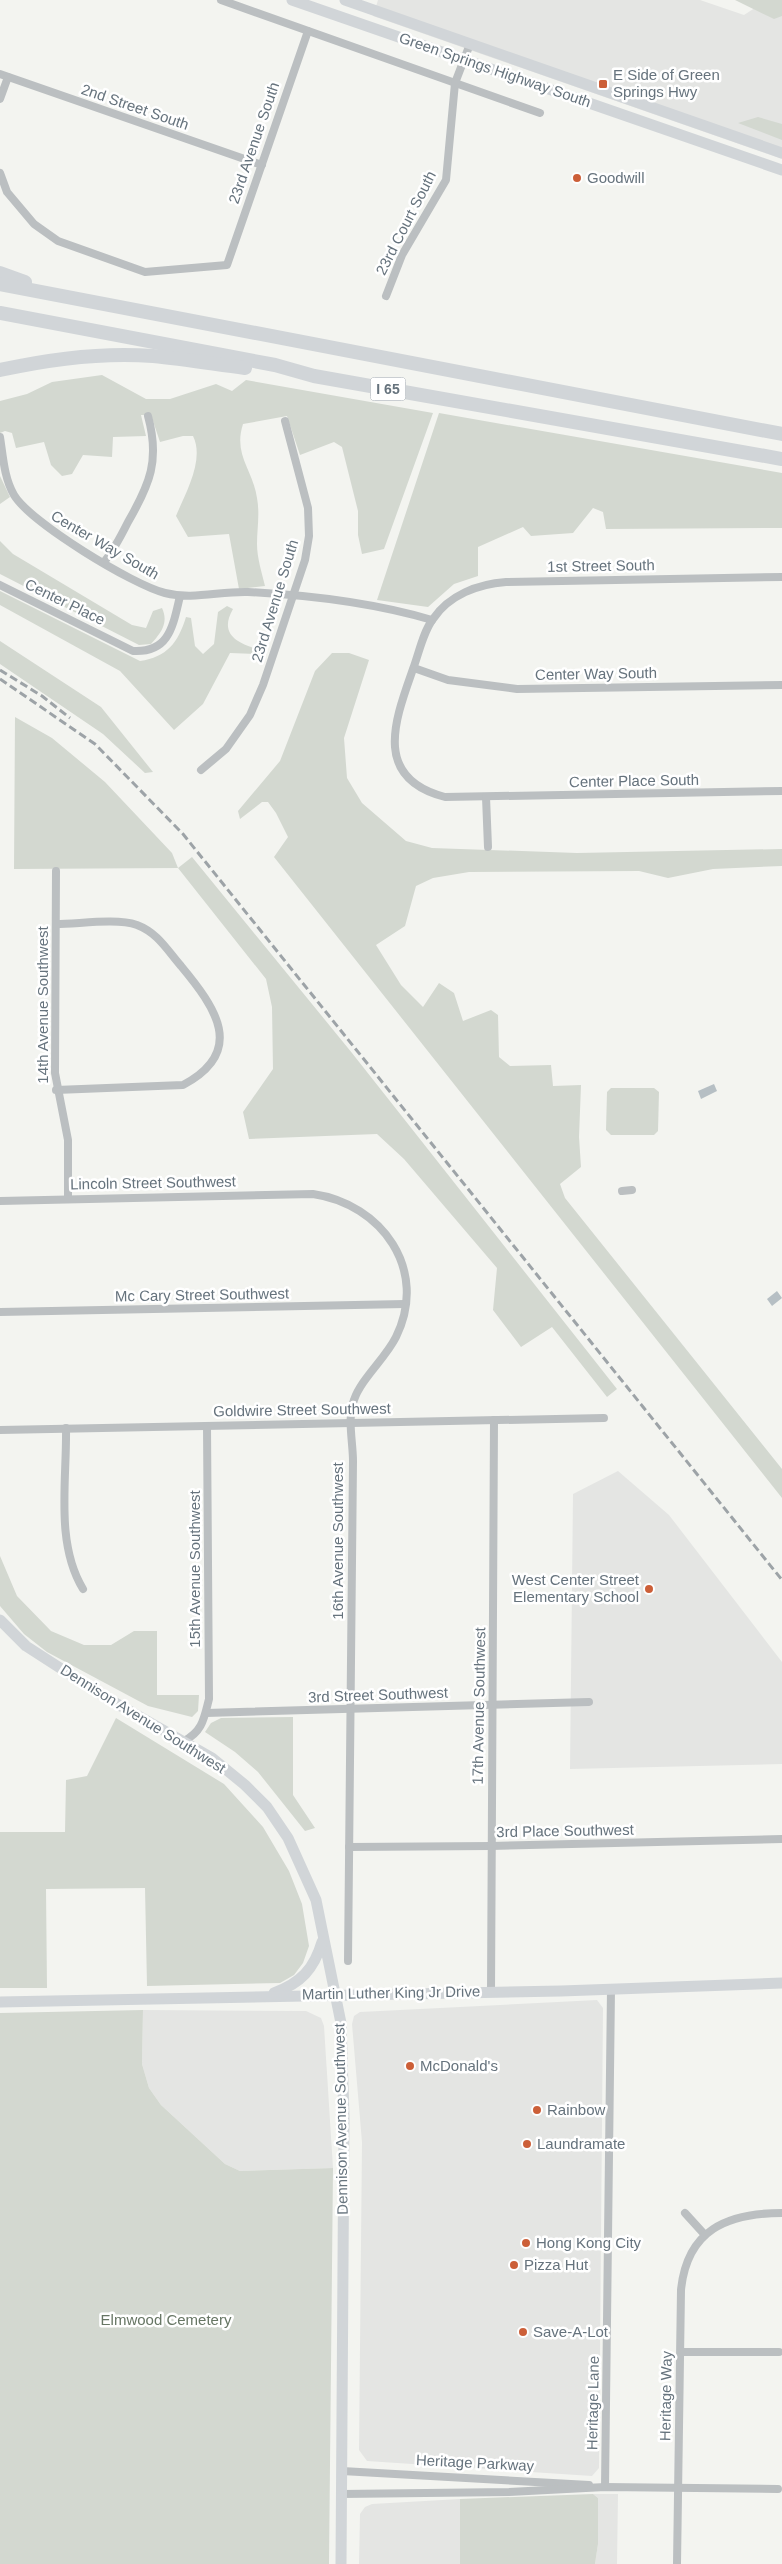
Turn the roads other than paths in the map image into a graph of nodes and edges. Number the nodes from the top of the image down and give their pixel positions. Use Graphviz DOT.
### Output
graph roads {
  1 [pos="221,0"];
  2 [pos="292,0"];
  3 [pos="345,0"];
  4 [pos="308,31"];
  5 [pos="470,44"];
  6 [pos="464,59"];
  7 [pos="0,74"];
  8 [pos="8,77"];
  9 [pos="455,83"];
  10 [pos="0,99"];
  11 [pos="540,114"];
  12 [pos="782,153"];
  13 [pos="262,165"];
  14 [pos="782,170"];
  15 [pos="0,173"];
  16 [pos="0,273"];
  17 [pos="0,284"];
  18 [pos="386,296"];
  19 [pos="76,298"];
  20 [pos="0,313"];
  21 [pos="0,370"];
  22 [pos="314,376"];
  23 [pos="148,416"];
  24 [pos="285,421"];
  25 [pos="778,433"];
  26 [pos="0,437"];
  27 [pos="780,458"];
  28 [pos="104,562"];
  29 [pos="782,576"];
  30 [pos="0,585"];
  31 [pos="180,596"];
  32 [pos="293,596"];
  33 [pos="432,620"];
  34 [pos="414,668"];
  35 [pos="782,685"];
  36 [pos="201,770"];
  37 [pos="782,791"];
  38 [pos="486,797"];
  39 [pos="488,847"];
  40 [pos="56,871"];
  41 [pos="56,924"];
  42 [pos="56,1090"];
  43 [pos="622,1190"];
  44 [pos="632,1190"];
  45 [pos="306,1194"];
  46 [pos="68,1198"];
  47 [pos="0,1201"];
  48 [pos="405,1304"];
  49 [pos="0,1312"];
  50 [pos="604,1418"];
  51 [pos="494,1420"];
  52 [pos="352,1423"];
  53 [pos="207,1426"];
  54 [pos="66,1428"];
  55 [pos="0,1430"];
  56 [pos="83,1589"];
  57 [pos="0,1620"];
  58 [pos="589,1702"];
  59 [pos="492,1706"];
  60 [pos="351,1709"];
  61 [pos="206,1713"];
  62 [pos="184,1741"];
  63 [pos="782,1839"];
  64 [pos="491,1846"];
  65 [pos="349,1847"];
  66 [pos="323,1938"];
  67 [pos="348,1961"];
  68 [pos="782,1983"];
  69 [pos="611,1989"];
  70 [pos="491,1992"];
  71 [pos="333,1994"];
  72 [pos="266,1996"];
  73 [pos="0,2002"];
  74 [pos="685,2213"];
  75 [pos="782,2213"];
  76 [pos="704,2235"];
  77 [pos="681,2352"];
  78 [pos="779,2352"];
  79 [pos="342,2471"];
  80 [pos="606,2487"];
  81 [pos="679,2488"];
  82 [pos="778,2489"];
  83 [pos="342,2494"];
  84 [pos="341,2564"];
  85 [pos="678,2564"];
  1 -- 4 [label="street"];
  2 -- 6 [label="main road, Green Springs Highway South"];
  3 -- 5 [label="main road, Green Springs Highway South"];
  4 -- 9 [label="street"];
  4 -- 13 [label="street, 23rd Avenue South"];
  5 -- 6 [label="street, 23rd Court South"];
  5 -- 12 [label="main road, Green Springs Highway South"];
  6 -- 9 [label="street, 23rd Court South"];
  6 -- 14 [label="main road, Green Springs Highway South"];
  7 -- 8 [label="street, 2nd Street South"];
  8 -- 10 [label="street"];
  8 -- 13 [label="street, 2nd Street South"];
  9 -- 11 [label="street"];
  9 -- 18 [label="street, 23rd Court South"];
  13 -- 15 [label="street, 23rd Avenue South"];
  16 -- 19 [label="highway"];
  17 -- 19 [label="highway, I 65"];
  19 -- 25 [label="highway, I 65"];
  20 -- 22 [label="highway, I 65"];
  21 -- 22 [label="highway"];
  22 -- 27 [label="highway, I 65"];
  23 -- 28 [label="street"];
  24 -- 32 [label="street, 23rd Avenue South"];
  26 -- 28 [label="street, Center Way South"];
  28 -- 31 [label="street, Center Way South"];
  29 -- 33 [label="street, 1st Street South"];
  30 -- 31 [label="street, Center Place"];
  31 -- 32 [label="street, Center Way South"];
  32 -- 33 [label="street, Center Way South"];
  32 -- 36 [label="street, 23rd Avenue South"];
  33 -- 34 [label="street, Center Place South"];
  34 -- 35 [label="street, Center Way South"];
  34 -- 38 [label="street, Center Place South"];
  37 -- 38 [label="street, Center Place South"];
  38 -- 39 [label="street"];
  40 -- 41 [label="street, 14th Avenue Southwest"];
  41 -- 42 [label="street, 14th Avenue Southwest"];
  41 -- 42 [label="street"];
  42 -- 46 [label="street, 14th Avenue Southwest"];
  43 -- 44 [label="street"];
  45 -- 46 [label="street, Lincoln Street Southwest"];
  45 -- 48 [label="street, 16th Avenue Southwest"];
  46 -- 47 [label="street, Lincoln Street Southwest"];
  48 -- 49 [label="street, Mc Cary Street Southwest"];
  48 -- 52 [label="street, 16th Avenue Southwest"];
  50 -- 51 [label="street, Goldwire Street Southwest"];
  51 -- 52 [label="street, Goldwire Street Southwest"];
  51 -- 59 [label="street, 17th Avenue Southwest"];
  52 -- 53 [label="street, Goldwire Street Southwest"];
  52 -- 60 [label="street, 16th Avenue Southwest"];
  53 -- 54 [label="street, Goldwire Street Southwest"];
  53 -- 61 [label="street, 15th Avenue Southwest"];
  54 -- 55 [label="street, Goldwire Street Southwest"];
  54 -- 56 [label="street"];
  57 -- 62 [label="main road, Dennison Avenue Southwest"];
  58 -- 59 [label="street, 3rd Street Southwest"];
  59 -- 60 [label="street, 3rd Street Southwest"];
  59 -- 64 [label="street, 17th Avenue Southwest"];
  60 -- 61 [label="street, 3rd Street Southwest"];
  60 -- 65 [label="street, 16th Avenue Southwest"];
  61 -- 62 [label="street"];
  62 -- 66 [label="main road, Dennison Avenue Southwest"];
  63 -- 64 [label="street, 3rd Place Southwest"];
  64 -- 65 [label="street, 3rd Place Southwest"];
  64 -- 70 [label="street, 17th Avenue Southwest"];
  65 -- 67 [label="street, 16th Avenue Southwest"];
  66 -- 71 [label="main road, Dennison Avenue Southwest"];
  66 -- 72 [label="main road"];
  68 -- 69 [label="main road, Martin Luther King Jr Drive"];
  69 -- 70 [label="main road, Martin Luther King Jr Drive"];
  69 -- 80 [label="street, Heritage Lane"];
  70 -- 71 [label="main road, Martin Luther King Jr Drive"];
  71 -- 72 [label="main road, Martin Luther King Jr Drive"];
  71 -- 79 [label="main road, Dennison Avenue Southwest"];
  72 -- 73 [label="main road, Martin Luther King Jr Drive"];
  74 -- 76 [label="street"];
  75 -- 76 [label="street, Heritage Way"];
  76 -- 77 [label="street, Heritage Way"];
  77 -- 78 [label="street"];
  77 -- 81 [label="street, Heritage Way"];
  79 -- 80 [label="street, Heritage Parkway"];
  79 -- 83 [label="main road, Dennison Avenue Southwest"];
  80 -- 81 [label="street, Heritage Parkway"];
  80 -- 83 [label="street, Heritage Parkway"];
  81 -- 82 [label="street, Heritage Parkway"];
  81 -- 85 [label="street, Heritage Way"];
  83 -- 84 [label="main road, Dennison Avenue Southwest"];
}
